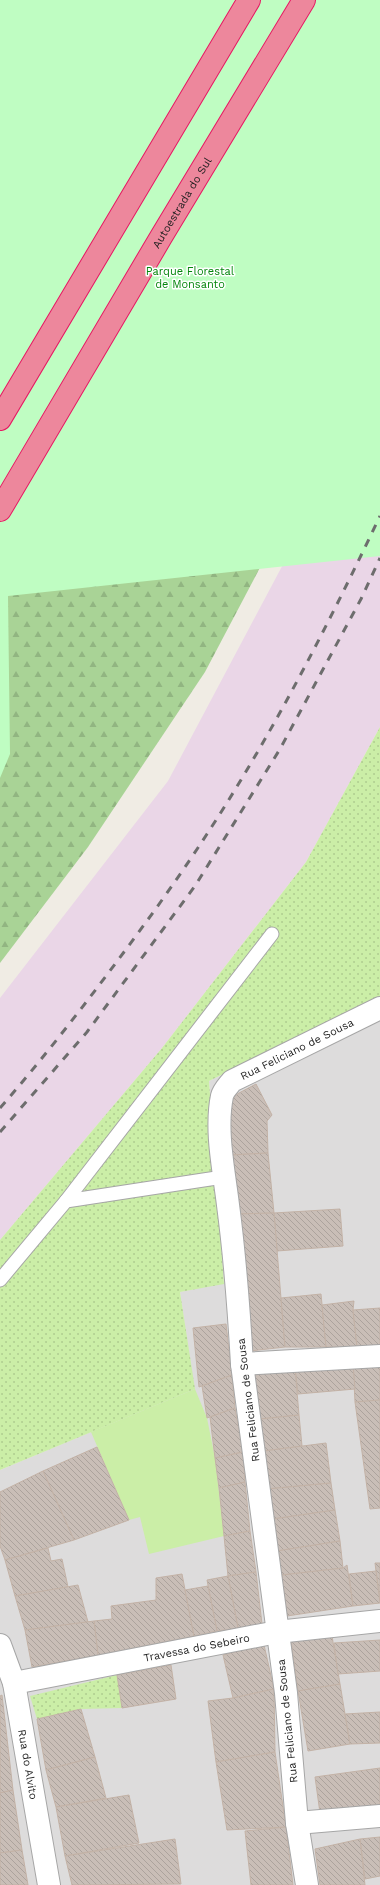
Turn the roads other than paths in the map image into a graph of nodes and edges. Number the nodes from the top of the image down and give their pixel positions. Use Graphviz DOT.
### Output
graph roads {
  1 [pos="249,0"];
  2 [pos="304,0"];
  3 [pos="0,419"];
  4 [pos="0,510"];
  5 [pos="272,934"];
  6 [pos="380,1008"];
  7 [pos="223,1178"];
  8 [pos="66,1201"];
  9 [pos="0,1280"];
  10 [pos="380,1356"];
  11 [pos="242,1364"];
  12 [pos="380,1621"];
  13 [pos="277,1632"];
  14 [pos="0,1645"];
  15 [pos="14,1683"];
  16 [pos="380,1816"];
  17 [pos="298,1823"];
  18 [pos="49,1885"];
  19 [pos="307,1885"];
  1 -- 3 [label="highway"];
  2 -- 4 [label="highway, Autoestrada do Sul"];
  5 -- 8 [label="lane"];
  6 -- 7 [label="street, Rua Feliciano de Sousa"];
  7 -- 8 [label="lane"];
  7 -- 11 [label="street, Rua Feliciano de Sousa"];
  8 -- 9 [label="lane"];
  10 -- 11 [label="street"];
  11 -- 13 [label="street, Rua Feliciano de Sousa"];
  12 -- 13 [label="street, Travessa do Sebeiro"];
  13 -- 15 [label="street, Travessa do Sebeiro"];
  13 -- 17 [label="street, Rua Feliciano de Sousa"];
  14 -- 15 [label="street, Rua do Alvito"];
  15 -- 18 [label="street, Rua do Alvito"];
  16 -- 17 [label="street"];
  17 -- 19 [label="street, Rua Feliciano de Sousa"];
}
